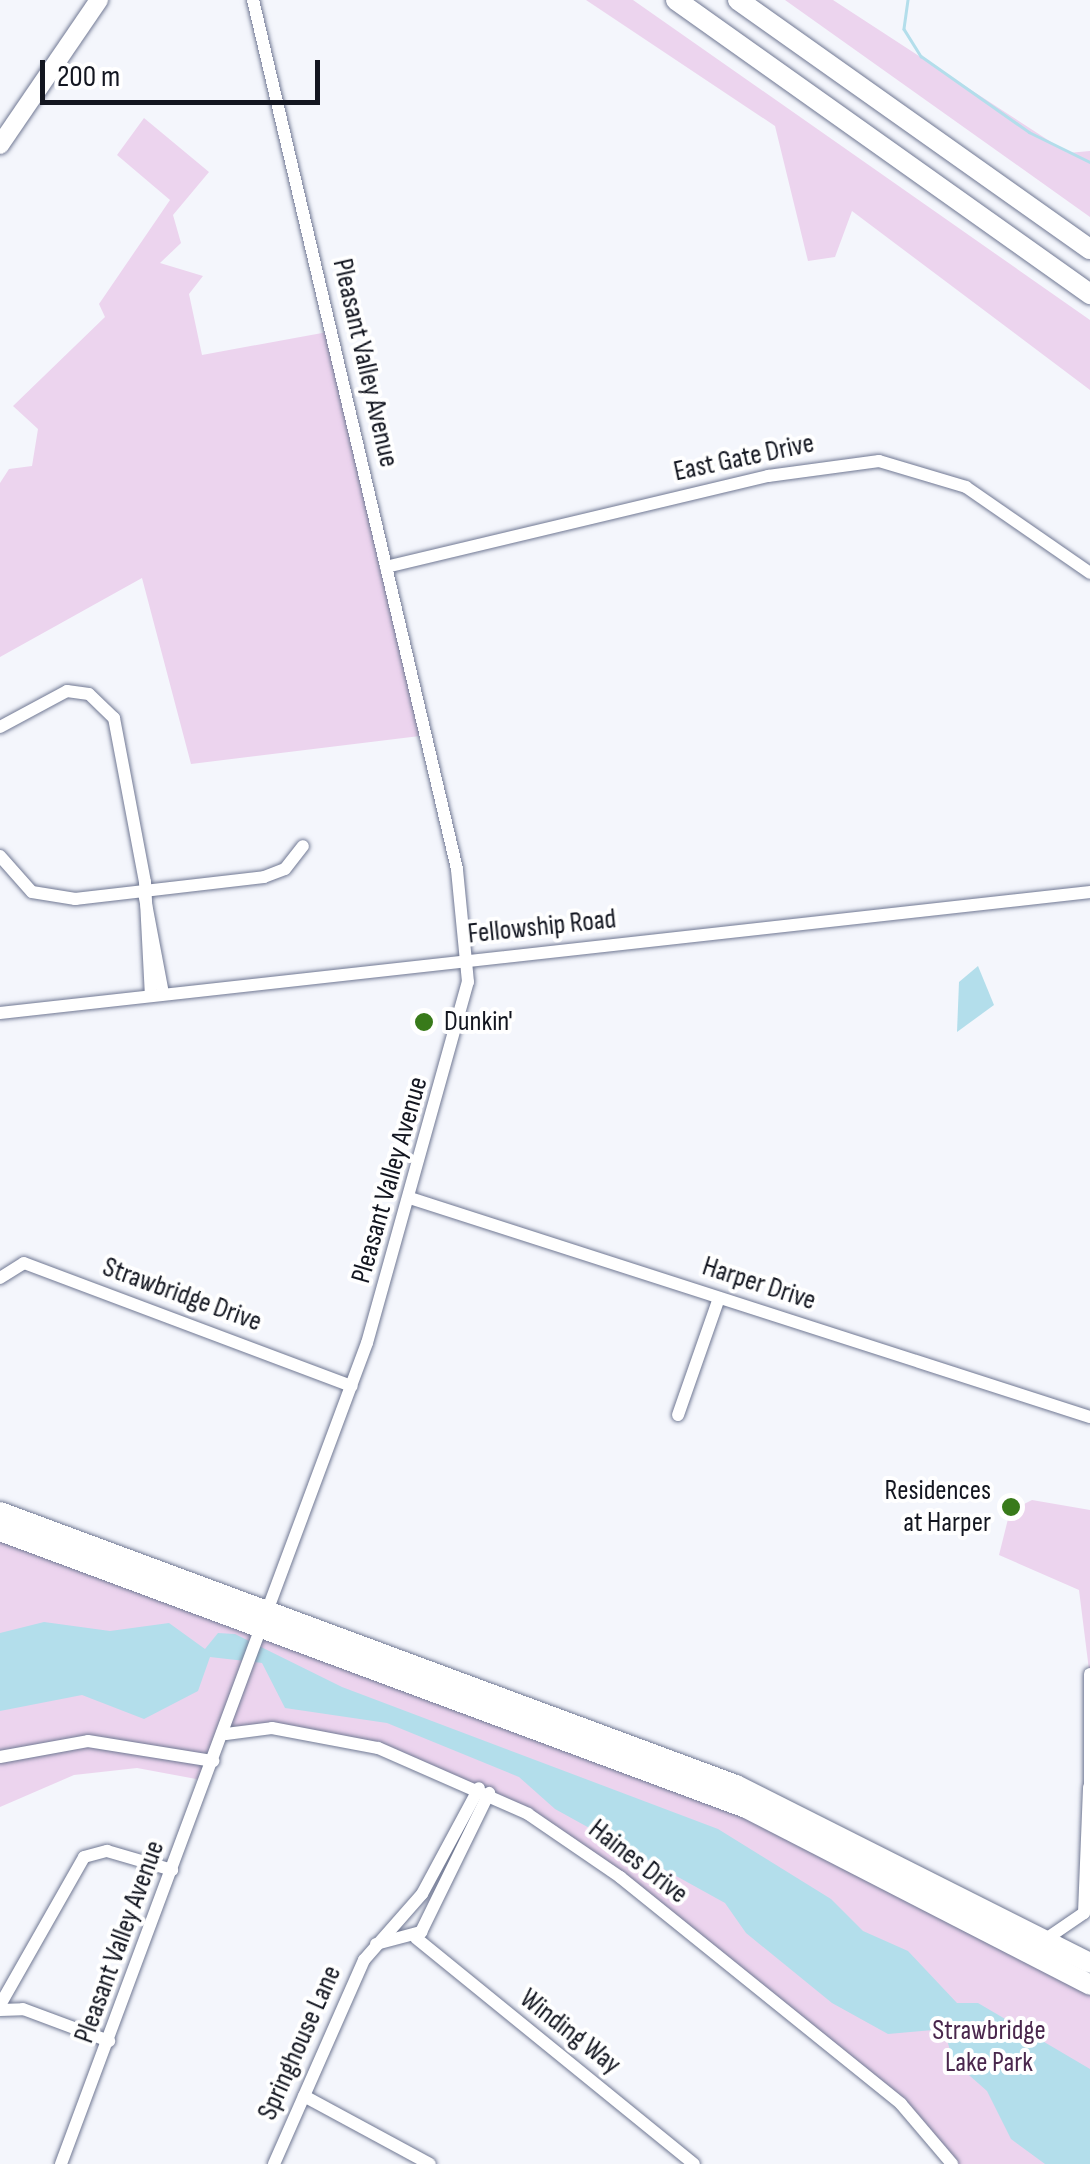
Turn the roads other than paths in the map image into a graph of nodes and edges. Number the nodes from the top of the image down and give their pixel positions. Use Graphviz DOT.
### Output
graph roads {
  1 [pos="99,0"];
  2 [pos="254,0"];
  3 [pos="676,0"];
  4 [pos="738,0"];
  5 [pos="0,145"];
  6 [pos="1090,249"];
  7 [pos="1090,294"];
  8 [pos="386,567"];
  9 [pos="1090,572"];
  10 [pos="0,727"];
  11 [pos="303,846"];
  12 [pos="0,856"];
  13 [pos="144,892"];
  14 [pos="1090,892"];
  15 [pos="469,960"];
  16 [pos="157,995"];
  17 [pos="0,1013"];
  18 [pos="412,1199"];
  19 [pos="0,1278"];
  20 [pos="719,1298"];
  21 [pos="352,1386"];
  22 [pos="678,1415"];
  23 [pos="1090,1417"];
  24 [pos="0,1512"];
  25 [pos="0,1531"];
  26 [pos="264,1628"];
  27 [pos="1090,1674"];
  28 [pos="226,1734"];
  29 [pos="0,1757"];
  30 [pos="212,1761"];
  31 [pos="1090,1789"];
  32 [pos="484,1790"];
  33 [pos="172,1870"];
  34 [pos="422,1894"];
  35 [pos="416,1938"];
  36 [pos="1046,1939"];
  37 [pos="1007,1942"];
  38 [pos="376,1944"];
  39 [pos="1088,1958"];
  40 [pos="1090,1985"];
  41 [pos="0,2008"];
  42 [pos="109,2041"];
  43 [pos="304,2096"];
  44 [pos="62,2164"];
  45 [pos="274,2164"];
  46 [pos="430,2164"];
  47 [pos="694,2164"];
  48 [pos="952,2164"];
  1 -- 5 [label="main road"];
  2 -- 8 [label="street, Pleasant Valley Avenue"];
  3 -- 7 [label="highway"];
  4 -- 6 [label="highway"];
  8 -- 9 [label="street, East Gate Drive"];
  8 -- 15 [label="street, Pleasant Valley Avenue"];
  10 -- 13 [label="street"];
  11 -- 13 [label="street"];
  12 -- 13 [label="street"];
  13 -- 16 [label="street"];
  14 -- 15 [label="street, Fellowship Road"];
  15 -- 16 [label="street, Fellowship Road"];
  15 -- 18 [label="street, Pleasant Valley Avenue"];
  16 -- 17 [label="street, Fellowship Road"];
  18 -- 20 [label="street, Harper Drive"];
  18 -- 21 [label="street, Pleasant Valley Avenue"];
  19 -- 21 [label="street, Strawbridge Drive"];
  20 -- 22 [label="street"];
  20 -- 23 [label="street, Harper Drive"];
  21 -- 26 [label="street, Pleasant Valley Avenue"];
  24 -- 26 [label="highway"];
  25 -- 26 [label="highway"];
  26 -- 28 [label="street, Pleasant Valley Avenue"];
  26 -- 36 [label="highway"];
  26 -- 37 [label="highway"];
  27 -- 31 [label="street"];
  28 -- 30 [label="street, Pleasant Valley Avenue"];
  28 -- 32 [label="street, Haines Drive"];
  29 -- 30 [label="street"];
  30 -- 33 [label="street, Pleasant Valley Avenue"];
  31 -- 36 [label="street"];
  32 -- 34 [label="street, Springhouse Lane"];
  32 -- 35 [label="street"];
  32 -- 48 [label="street, Haines Drive"];
  33 -- 41 [label="street"];
  33 -- 42 [label="street, Pleasant Valley Avenue"];
  34 -- 35 [label="street, Springhouse Lane"];
  34 -- 38 [label="street, Springhouse Lane"];
  35 -- 38 [label="street, Springhouse Lane"];
  35 -- 47 [label="street, Winding Way"];
  36 -- 39 [label="highway"];
  37 -- 39 [label="highway"];
  37 -- 40 [label="highway"];
  38 -- 43 [label="street, Springhouse Lane"];
  41 -- 42 [label="street"];
  42 -- 44 [label="street, Pleasant Valley Avenue"];
  43 -- 45 [label="street, Springhouse Lane"];
  43 -- 46 [label="street"];
}
